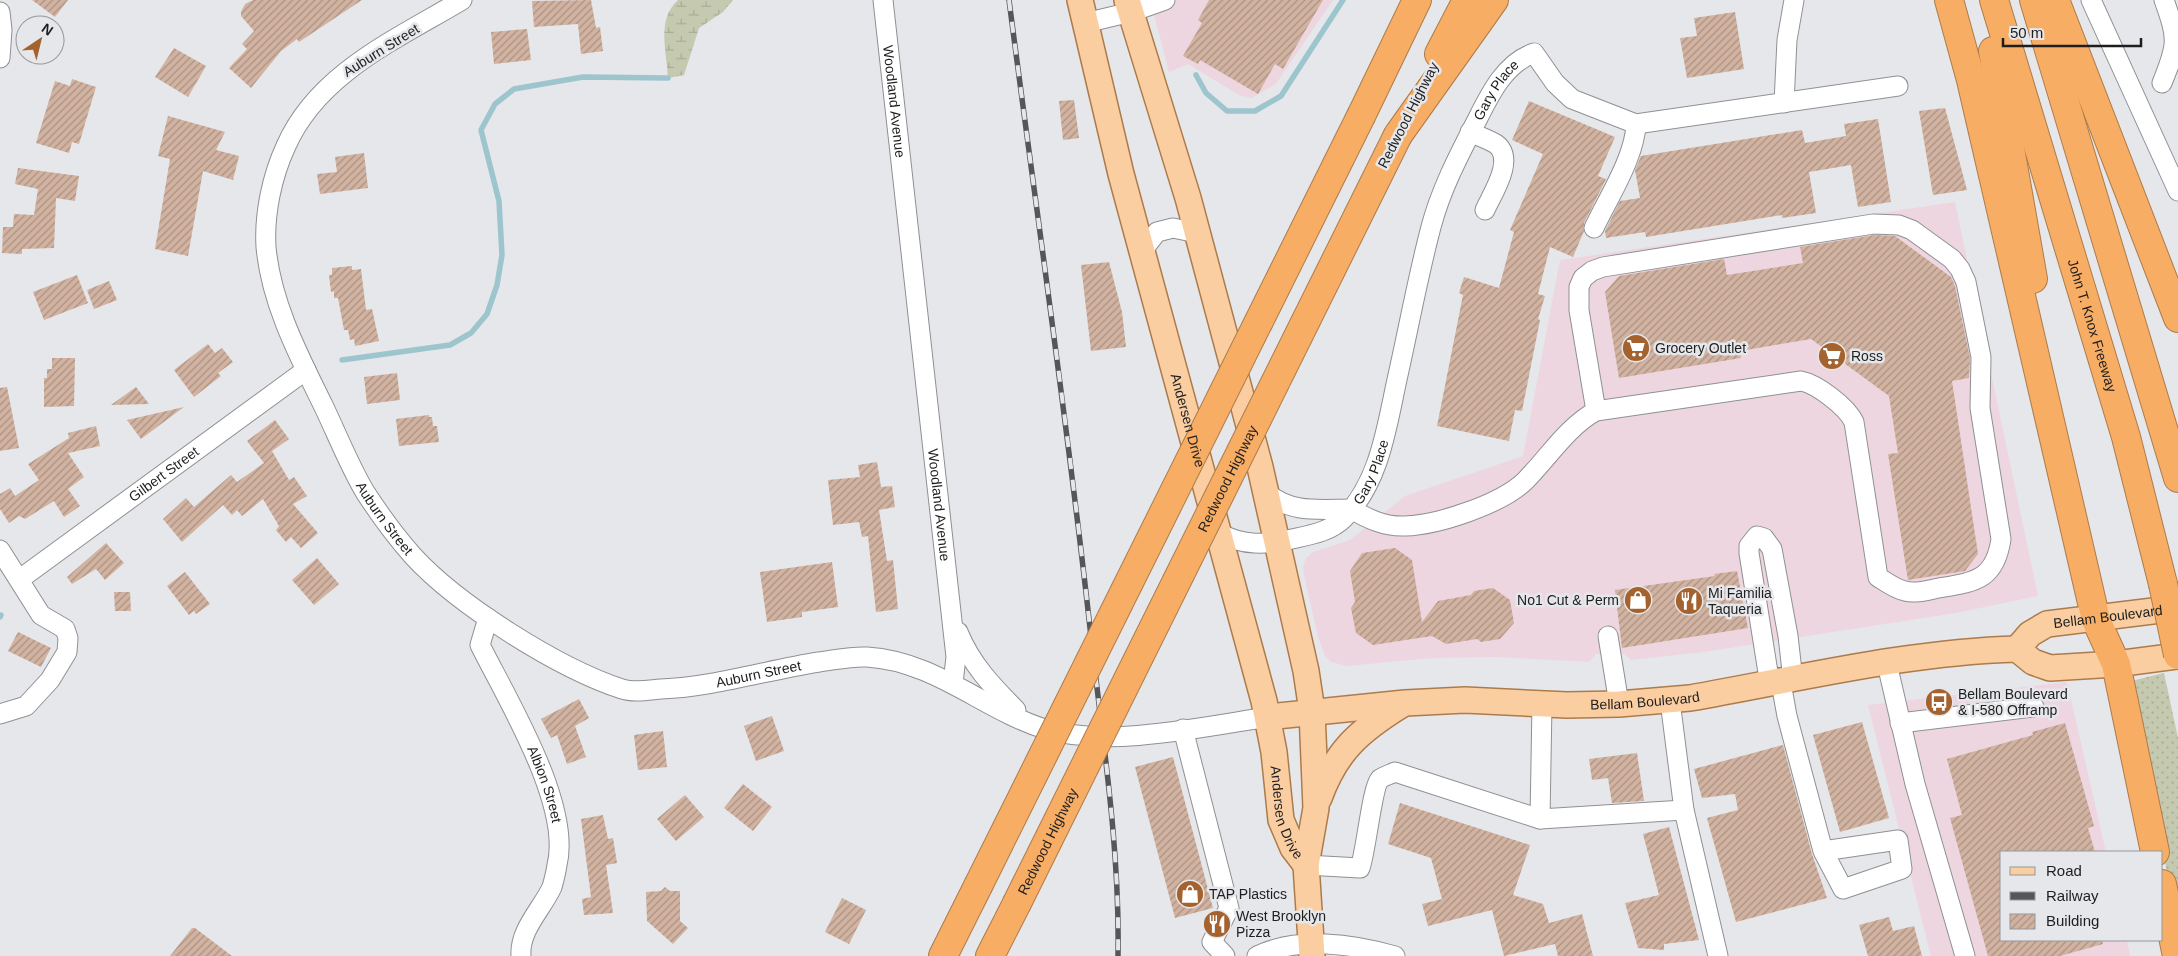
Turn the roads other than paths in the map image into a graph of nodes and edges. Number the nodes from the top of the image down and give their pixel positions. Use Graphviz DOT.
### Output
graph roads {
  1 [pos="462,0"];
  2 [pos="883,0"];
  3 [pos="1165,0"];
  4 [pos="1417,0"];
  5 [pos="1466,0"];
  6 [pos="1494,0"];
  7 [pos="1794,0"];
  8 [pos="1949,0"];
  9 [pos="1988,0"];
  10 [pos="1994,0"];
  11 [pos="2034,0"];
  12 [pos="2055,0"];
  13 [pos="2091,0"];
  14 [pos="2164,0"];
  15 [pos="1129,6"];
  16 [pos="1083,11"];
  17 [pos="0,12"];
  18 [pos="0,58"];
  19 [pos="2170,80"];
  20 [pos="1898,86"];
  21 [pos="2134,93"];
  22 [pos="1784,102"];
  23 [pos="1636,124"];
  24 [pos="1470,132"];
  25 [pos="1398,135"];
  26 [pos="2170,152"];
  27 [pos="2178,191"];
  28 [pos="1485,210"];
  29 [pos="1594,228"];
  30 [pos="1197,234"];
  31 [pos="1144,257"];
  32 [pos="2178,318"];
  33 [pos="306,370"];
  34 [pos="2042,388"];
  35 [pos="1596,412"];
  36 [pos="2178,478"];
  37 [pos="1266,492"];
  38 [pos="1352,508"];
  39 [pos="1219,533"];
  40 [pos="1277,542"];
  41 [pos="0,550"];
  42 [pos="20,579"];
  43 [pos="2178,608"];
  44 [pos="950,612"];
  45 [pos="488,618"];
  46 [pos="2096,620"];
  47 [pos="1608,636"];
  48 [pos="2017,649"];
  49 [pos="2178,656"];
  50 [pos="1887,664"];
  51 [pos="2116,664"];
  52 [pos="1782,682"];
  53 [pos="953,683"];
  54 [pos="1670,701"];
  55 [pos="1405,702"];
  56 [pos="1542,704"];
  57 [pos="1619,704"];
  58 [pos="2034,707"];
  59 [pos="1312,711"];
  60 [pos="0,714"];
  61 [pos="1268,718"];
  62 [pos="1029,723"];
  63 [pos="1900,723"];
  64 [pos="1183,729"];
  65 [pos="1316,808"];
  66 [pos="1684,810"];
  67 [pos="1540,819"];
  68 [pos="1823,851"];
  69 [pos="2155,851"];
  70 [pos="1306,865"];
  71 [pos="2163,889"];
  72 [pos="1312,950"];
  73 [pos="521,956"];
  74 [pos="943,956"];
  75 [pos="990,956"];
  76 [pos="1225,956"];
  77 [pos="1257,956"];
  78 [pos="1395,956"];
  79 [pos="1718,956"];
  80 [pos="1965,956"];
  81 [pos="2177,956"];
  1 -- 33 [label="street, Auburn Street"];
  2 -- 44 [label="street, Woodland Avenue"];
  3 -- 15 [label="street"];
  4 -- 74 [label="highway, bridge"];
  5 -- 25 [label="highway, Redwood Highway"];
  6 -- 25 [label="highway"];
  7 -- 22 [label="street"];
  8 -- 34 [label="highway"];
  9 -- 34 [label="highway"];
  10 -- 49 [label="highway, John T. Knox Freeway, bridge"];
  11 -- 36 [label="highway"];
  12 -- 32 [label="highway"];
  13 -- 21 [label="street"];
  14 -- 19 [label="street"];
  15 -- 16 [label="street"];
  15 -- 30 [label="main road, Andersen Drive"];
  16 -- 31 [label="main road, Andersen Drive"];
  17 -- 18 [label="street"];
  19 -- 21 [label="street"];
  20 -- 22 [label="street, Gary Place"];
  21 -- 26 [label="street"];
  22 -- 23 [label="street, Gary Place"];
  23 -- 24 [label="street, Gary Place"];
  23 -- 29 [label="street"];
  24 -- 28 [label="street"];
  24 -- 38 [label="street, Gary Place"];
  25 -- 75 [label="highway, Redwood Highway, bridge"];
  26 -- 27 [label="street"];
  30 -- 31 [label="street"];
  30 -- 37 [label="main road, Andersen Drive"];
  31 -- 39 [label="main road, Andersen Drive"];
  33 -- 42 [label="street, Gilbert Street"];
  33 -- 45 [label="street, Auburn Street"];
  34 -- 46 [label="highway"];
  35 -- 35 [label="street"];
  35 -- 38 [label="street"];
  37 -- 38 [label="street, Gary Place"];
  37 -- 40 [label="main road, Andersen Drive"];
  38 -- 40 [label="street, Gary Place"];
  39 -- 40 [label="street, Gary Place"];
  39 -- 61 [label="main road, Andersen Drive"];
  40 -- 59 [label="main road, Andersen Drive"];
  41 -- 42 [label="street"];
  42 -- 60 [label="street"];
  43 -- 46 [label="main road, Bellam Boulevard"];
  44 -- 53 [label="street, Woodland Avenue"];
  44 -- 62 [label="street"];
  45 -- 53 [label="street, Auburn Street"];
  45 -- 73 [label="street, Albion Street"];
  46 -- 48 [label="main road, Bellam Boulevard"];
  46 -- 51 [label="highway"];
  47 -- 57 [label="street"];
  48 -- 50 [label="main road, Bellam Boulevard"];
  48 -- 51 [label="main road"];
  49 -- 51 [label="main road"];
  50 -- 52 [label="main road, Bellam Boulevard"];
  50 -- 63 [label="street"];
  51 -- 69 [label="highway"];
  52 -- 52 [label="street"];
  52 -- 54 [label="main road, Bellam Boulevard"];
  52 -- 68 [label="street"];
  53 -- 62 [label="street"];
  54 -- 57 [label="main road, Bellam Boulevard"];
  54 -- 66 [label="street"];
  55 -- 56 [label="main road, Bellam Boulevard"];
  55 -- 59 [label="main road, Bellam Boulevard"];
  55 -- 65 [label="main road"];
  56 -- 57 [label="main road, Bellam Boulevard"];
  56 -- 67 [label="street"];
  58 -- 63 [label="street"];
  59 -- 61 [label="main road, Bellam Boulevard"];
  59 -- 65 [label="main road, Andersen Drive"];
  61 -- 64 [label="street"];
  61 -- 70 [label="main road, Andersen Drive"];
  62 -- 64 [label="street"];
  63 -- 80 [label="street"];
  64 -- 76 [label="street"];
  65 -- 70 [label="main road, Andersen Drive"];
  66 -- 67 [label="street"];
  66 -- 79 [label="street"];
  67 -- 70 [label="street"];
  70 -- 72 [label="main road, Andersen Drive"];
  71 -- 81 [label="highway"];
  72 -- 77 [label="street"];
  72 -- 78 [label="street"];
}
